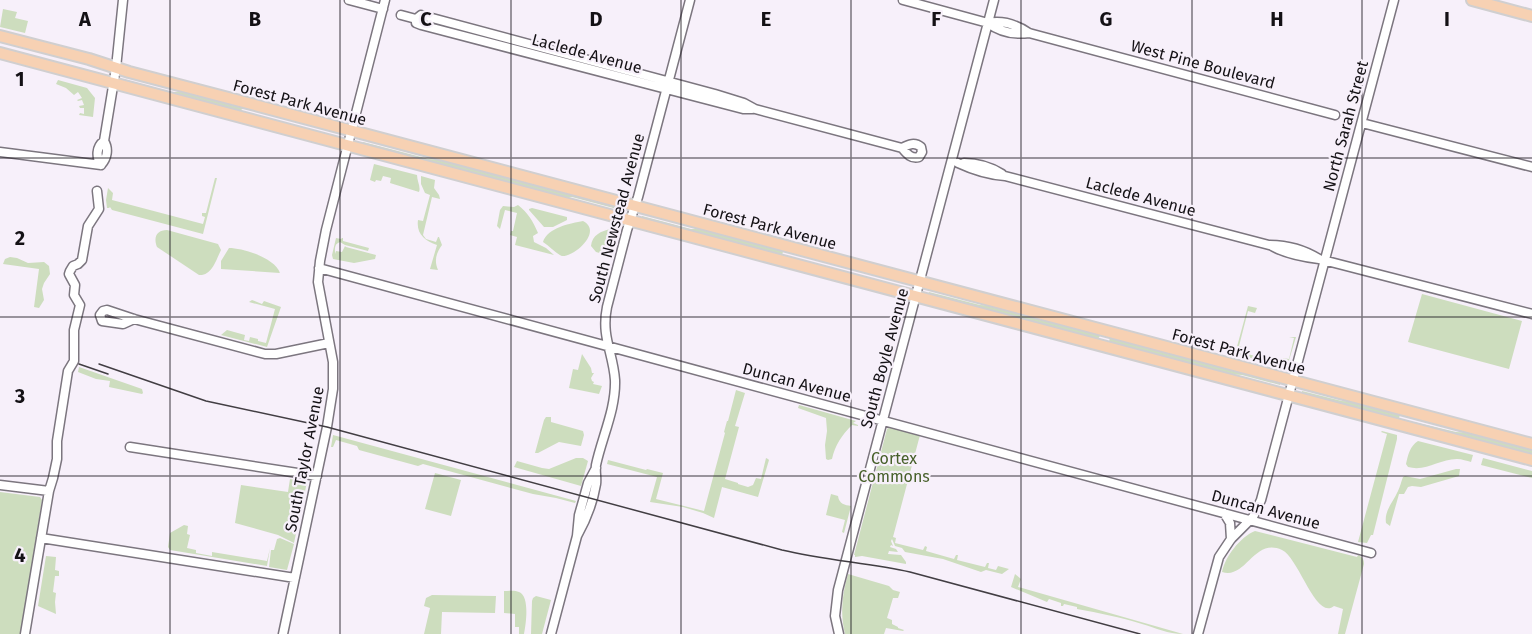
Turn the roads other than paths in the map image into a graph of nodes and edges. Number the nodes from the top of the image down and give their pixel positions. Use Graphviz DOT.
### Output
graph roads {
  1 [pos="123,0"];
  2 [pos="349,0"];
  3 [pos="690,0"];
  4 [pos="903,0"];
  5 [pos="994,0"];
  6 [pos="1394,0"];
  7 [pos="1472,0"];
  8 [pos="384,4"];
  9 [pos="401,15"];
  10 [pos="1532,16"];
  11 [pos="988,23"];
  12 [pos="0,36"];
  13 [pos="0,53"];
  14 [pos="116,68"];
  15 [pos="113,84"];
  16 [pos="667,85"];
  17 [pos="1335,115"];
  18 [pos="1362,123"];
  19 [pos="351,131"];
  20 [pos="348,146"];
  21 [pos="902,148"];
  22 [pos="0,152"];
  23 [pos="955,162"];
  24 [pos="1532,167"];
  25 [pos="97,191"];
  26 [pos="635,206"];
  27 [pos="630,221"];
  28 [pos="1322,260"];
  29 [pos="318,268"];
  30 [pos="920,282"];
  31 [pos="916,297"];
  32 [pos="1532,315"];
  33 [pos="134,319"];
  34 [pos="329,343"];
  35 [pos="608,346"];
  36 [pos="1293,380"];
  37 [pos="1289,395"];
  38 [pos="883,422"];
  39 [pos="1532,444"];
  40 [pos="130,447"];
  41 [pos="1532,460"];
  42 [pos="317,476"];
  43 [pos="0,485"];
  44 [pos="49,491"];
  45 [pos="1223,513"];
  46 [pos="1250,520"];
  47 [pos="41,538"];
  48 [pos="1231,539"];
  49 [pos="1371,553"];
  50 [pos="295,578"];
  51 [pos="837,632"];
  52 [pos="25,634"];
  53 [pos="283,634"];
  54 [pos="551,634"];
  55 [pos="1198,634"];
  1 -- 14 [label="street"];
  2 -- 8 [label="street"];
  3 -- 16 [label="street, South Newstead Avenue"];
  4 -- 11 [label="street, West Pine Boulevard"];
  5 -- 11 [label="street, South Boyle Avenue"];
  6 -- 18 [label="street, North Sarah Street"];
  7 -- 10 [label="main road"];
  8 -- 19 [label="street, South Taylor Avenue"];
  9 -- 16 [label="street, Laclede Avenue"];
  11 -- 17 [label="street, West Pine Boulevard"];
  11 -- 23 [label="street, South Boyle Avenue"];
  12 -- 14 [label="main road, Forest Park Avenue"];
  13 -- 15 [label="main road, Forest Park Avenue"];
  14 -- 15 [label="street"];
  14 -- 19 [label="main road, Forest Park Avenue"];
  15 -- 20 [label="main road, Forest Park Avenue"];
  15 -- 22 [label="street"];
  16 -- 21 [label="street, Laclede Avenue"];
  16 -- 26 [label="street, South Newstead Avenue"];
  18 -- 24 [label="street"];
  18 -- 28 [label="street, North Sarah Street"];
  19 -- 20 [label="street, South Taylor Avenue"];
  19 -- 26 [label="main road, Forest Park Avenue"];
  20 -- 27 [label="main road, Forest Park Avenue"];
  20 -- 29 [label="street, South Taylor Avenue"];
  23 -- 28 [label="street, Laclede Avenue"];
  23 -- 30 [label="street, South Boyle Avenue"];
  25 -- 44 [label="street"];
  26 -- 27 [label="street, South Newstead Avenue"];
  26 -- 30 [label="main road, Forest Park Avenue"];
  27 -- 31 [label="main road, Forest Park Avenue"];
  27 -- 35 [label="street, South Newstead Avenue"];
  28 -- 32 [label="street, Laclede Avenue"];
  28 -- 36 [label="street, North Sarah Street"];
  29 -- 34 [label="street, South Taylor Avenue"];
  29 -- 35 [label="street, Duncan Avenue"];
  30 -- 31 [label="street, South Boyle Avenue"];
  30 -- 36 [label="main road, Forest Park Avenue"];
  31 -- 37 [label="main road, Forest Park Avenue"];
  31 -- 38 [label="street, South Boyle Avenue"];
  33 -- 34 [label="street"];
  34 -- 42 [label="street, South Taylor Avenue"];
  35 -- 38 [label="street, Duncan Avenue"];
  35 -- 54 [label="street, South Newstead Avenue"];
  36 -- 37 [label="street, North Sarah Street"];
  36 -- 39 [label="main road, Forest Park Avenue"];
  37 -- 41 [label="main road, Forest Park Avenue"];
  37 -- 46 [label="street, North Sarah Street"];
  38 -- 45 [label="street, Duncan Avenue"];
  38 -- 51 [label="street, South Boyle Avenue"];
  40 -- 42 [label="street"];
  42 -- 50 [label="street, South Taylor Avenue"];
  43 -- 44 [label="street"];
  44 -- 47 [label="street"];
  45 -- 46 [label="street, Duncan Avenue"];
  45 -- 48 [label="street"];
  46 -- 48 [label="street, North Sarah Street"];
  46 -- 49 [label="street, Duncan Avenue"];
  47 -- 50 [label="street"];
  47 -- 52 [label="street"];
  48 -- 55 [label="street, North Sarah Street"];
  50 -- 53 [label="street, South Taylor Avenue"];
}
